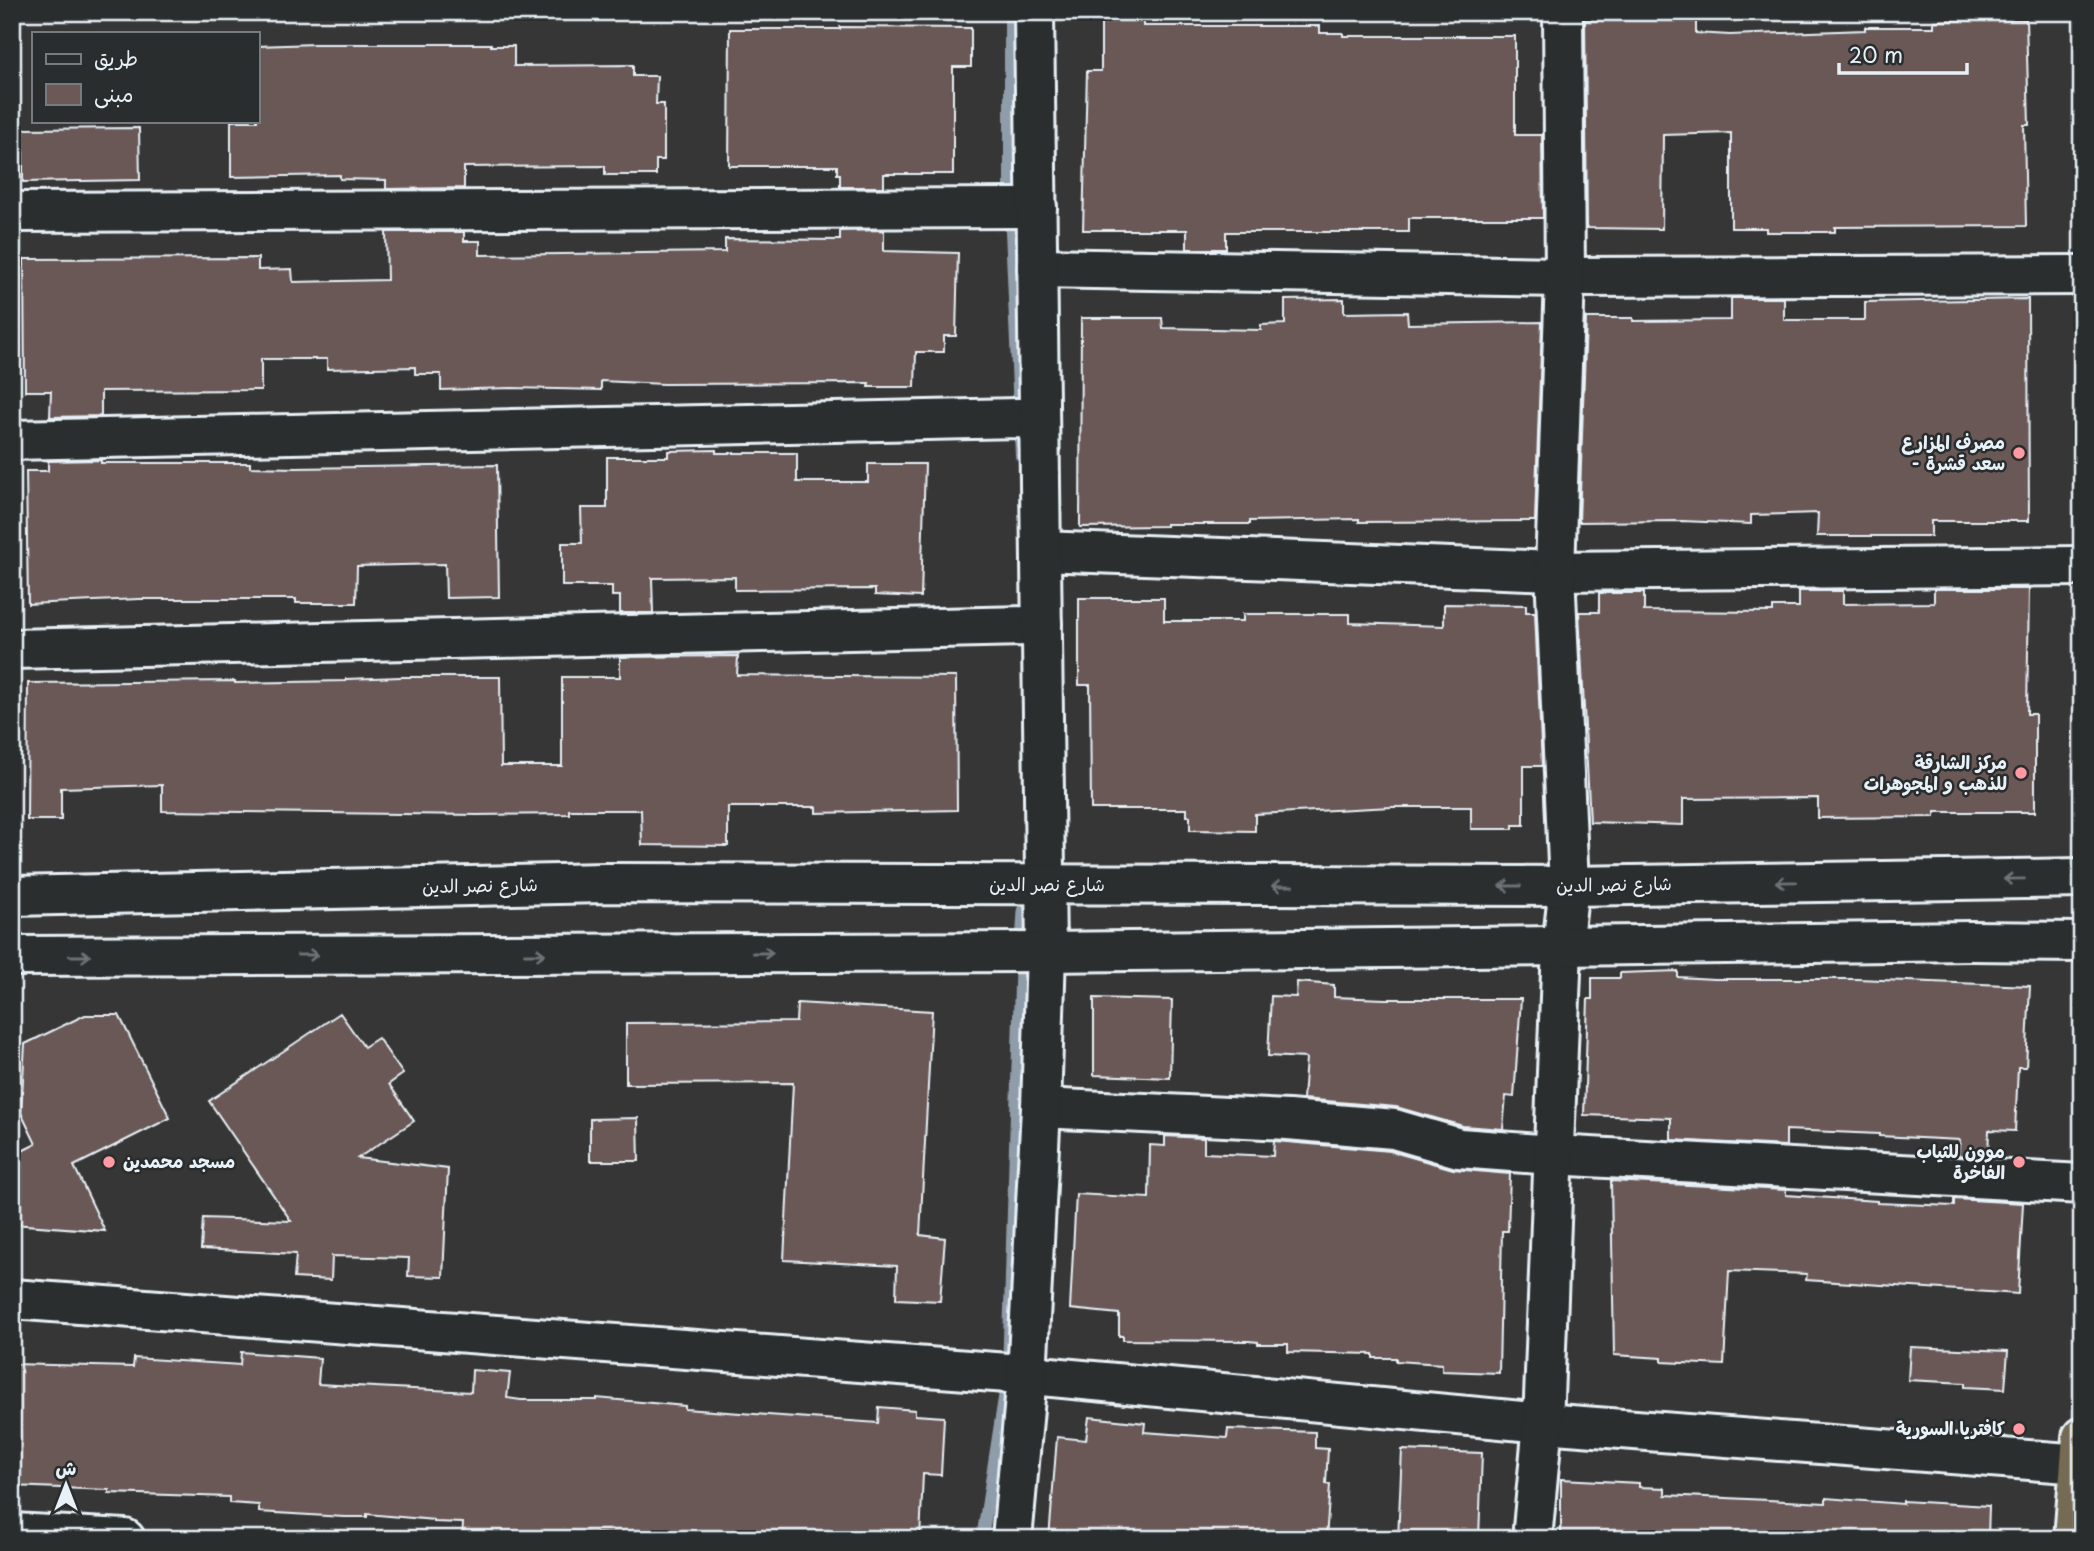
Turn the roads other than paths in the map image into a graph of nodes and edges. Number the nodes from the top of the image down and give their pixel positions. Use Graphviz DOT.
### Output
graph roads {
  1 [pos="1034,12"];
  2 [pos="1563,12"];
  3 [pos="1037,208"];
  4 [pos="12,212"];
  5 [pos="1037,268"];
  6 [pos="2082,275"];
  7 [pos="1565,277"];
  8 [pos="1039,419"];
  9 [pos="12,440"];
  10 [pos="1041,551"];
  11 [pos="2082,566"];
  12 [pos="1555,571"];
  13 [pos="1042,624"];
  14 [pos="12,649"];
  15 [pos="2082,878"];
  16 [pos="1045,886"];
  17 [pos="1569,886"];
  18 [pos="12,896"];
  19 [pos="2082,942"];
  20 [pos="1562,947"];
  21 [pos="1046,952"];
  22 [pos="12,956"];
  23 [pos="1041,1108"];
  24 [pos="1553,1155"];
  25 [pos="2082,1184"];
  26 [pos="12,1299"];
  27 [pos="1027,1376"];
  28 [pos="1543,1423"];
  29 [pos="2081,1455"];
  30 [pos="12,1533"];
  31 [pos="125,1539"];
  32 [pos="1012,1539"];
  33 [pos="1532,1539"];
  34 [pos="2074,1539"];
  1 -- 3 [label="street"];
  2 -- 7 [label="street"];
  3 -- 4 [label="street"];
  3 -- 5 [label="street"];
  5 -- 7 [label="street"];
  5 -- 8 [label="street"];
  6 -- 7 [label="street"];
  7 -- 12 [label="street"];
  8 -- 9 [label="street"];
  8 -- 10 [label="street"];
  10 -- 12 [label="street"];
  10 -- 13 [label="street"];
  11 -- 12 [label="street"];
  12 -- 17 [label="street"];
  13 -- 14 [label="street"];
  13 -- 16 [label="street"];
  15 -- 17 [label="street, شارع نصر الدين, one-way"];
  17 -- 16 [label="street, شارع نصر الدين, one-way"];
  16 -- 18 [label="street, شارع نصر الدين"];
  16 -- 21 [label="street"];
  17 -- 20 [label="street"];
  19 -- 20 [label="street"];
  20 -- 21 [label="street"];
  20 -- 24 [label="street"];
  22 -- 21 [label="street, one-way"];
  21 -- 23 [label="street"];
  23 -- 24 [label="street"];
  23 -- 27 [label="street"];
  24 -- 25 [label="street"];
  24 -- 28 [label="street"];
  26 -- 27 [label="street"];
  27 -- 28 [label="street"];
  27 -- 32 [label="street"];
  28 -- 29 [label="street"];
  28 -- 33 [label="street"];
  29 -- 34 [label="highway"];
  30 -- 31 [label="street"];
}
